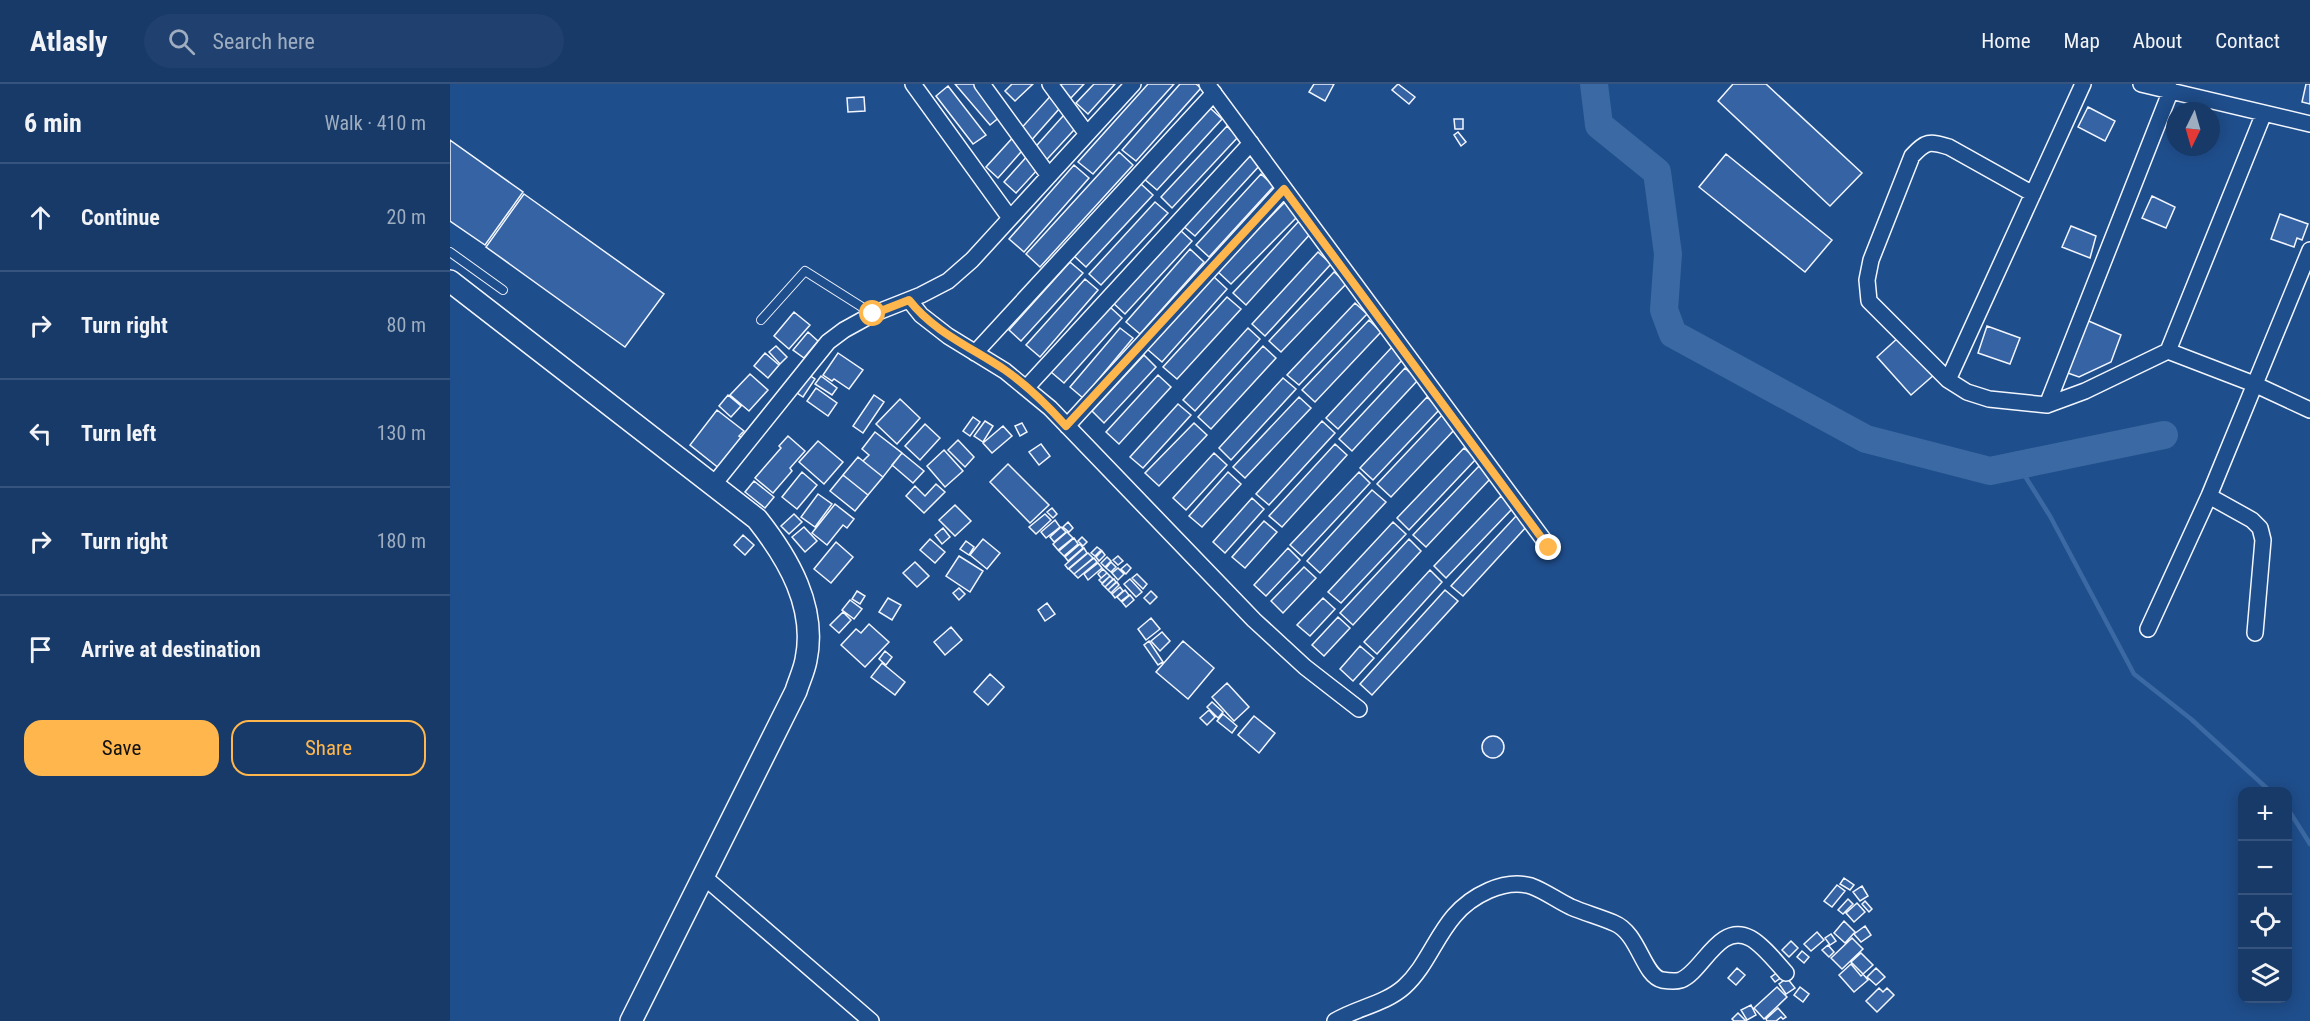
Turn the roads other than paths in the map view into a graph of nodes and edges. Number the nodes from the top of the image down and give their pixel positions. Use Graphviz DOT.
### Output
graph roads {
  1 [pos="913,84"];
  2 [pos="982,84"];
  3 [pos="1050,84"];
  4 [pos="2083,84"];
  5 [pos="2142,84"];
  6 [pos="1130,85"];
  7 [pos="1210,88"];
  8 [pos="2171,90"];
  9 [pos="2264,113"];
  10 [pos="2310,124"];
  11 [pos="1087,134"];
  12 [pos="1251,143"];
  13 [pos="1049,176"];
  14 [pos="1284,189"];
  15 [pos="2033,194"];
  16 [pos="1010,218"];
  17 [pos="2310,250"];
  18 [pos="450,252"];
  19 [pos="450,281"];
  20 [pos="504,290"];
  21 [pos="909,300"];
  22 [pos="873,314"];
  23 [pos="761,320"];
  24 [pos="2168,351"];
  25 [pos="975,353"];
  26 [pos="1948,380"];
  27 [pos="2254,384"];
  28 [pos="1027,387"];
  29 [pos="2047,405"];
  30 [pos="2310,410"];
  31 [pos="1066,426"];
  32 [pos="714,484"];
  33 [pos="2209,496"];
  34 [pos="1549,548"];
  35 [pos="2148,630"];
  36 [pos="2255,633"];
  37 [pos="1359,709"];
  38 [pos="703,876"];
  39 [pos="1786,973"];
  40 [pos="631,1021"];
  41 [pos="871,1021"];
  42 [pos="1335,1021"];
  1 -- 16 [label="street"];
  2 -- 13 [label="street"];
  3 -- 11 [label="street"];
  4 -- 15 [label="street"];
  5 -- 8 [label="street"];
  6 -- 11 [label="street"];
  7 -- 12 [label="street"];
  7 -- 25 [label="street"];
  8 -- 9 [label="street"];
  8 -- 29 [label="street"];
  9 -- 10 [label="street"];
  9 -- 24 [label="street"];
  11 -- 13 [label="street"];
  12 -- 14 [label="street"];
  12 -- 28 [label="street"];
  13 -- 16 [label="street"];
  14 -- 31 [label="street"];
  14 -- 34 [label="street"];
  15 -- 26 [label="street"];
  15 -- 26 [label="street"];
  16 -- 21 [label="street"];
  17 -- 27 [label="street"];
  18 -- 20 [label="lane"];
  19 -- 32 [label="street"];
  21 -- 22 [label="street"];
  21 -- 25 [label="street"];
  22 -- 23 [label="lane"];
  22 -- 32 [label="street"];
  24 -- 27 [label="street"];
  24 -- 29 [label="street"];
  25 -- 28 [label="street"];
  26 -- 29 [label="street"];
  27 -- 30 [label="street"];
  27 -- 33 [label="street"];
  28 -- 31 [label="street"];
  31 -- 37 [label="street"];
  32 -- 38 [label="street"];
  33 -- 35 [label="street"];
  33 -- 36 [label="street"];
  38 -- 40 [label="street"];
  38 -- 41 [label="street"];
  39 -- 42 [label="street"];
}
